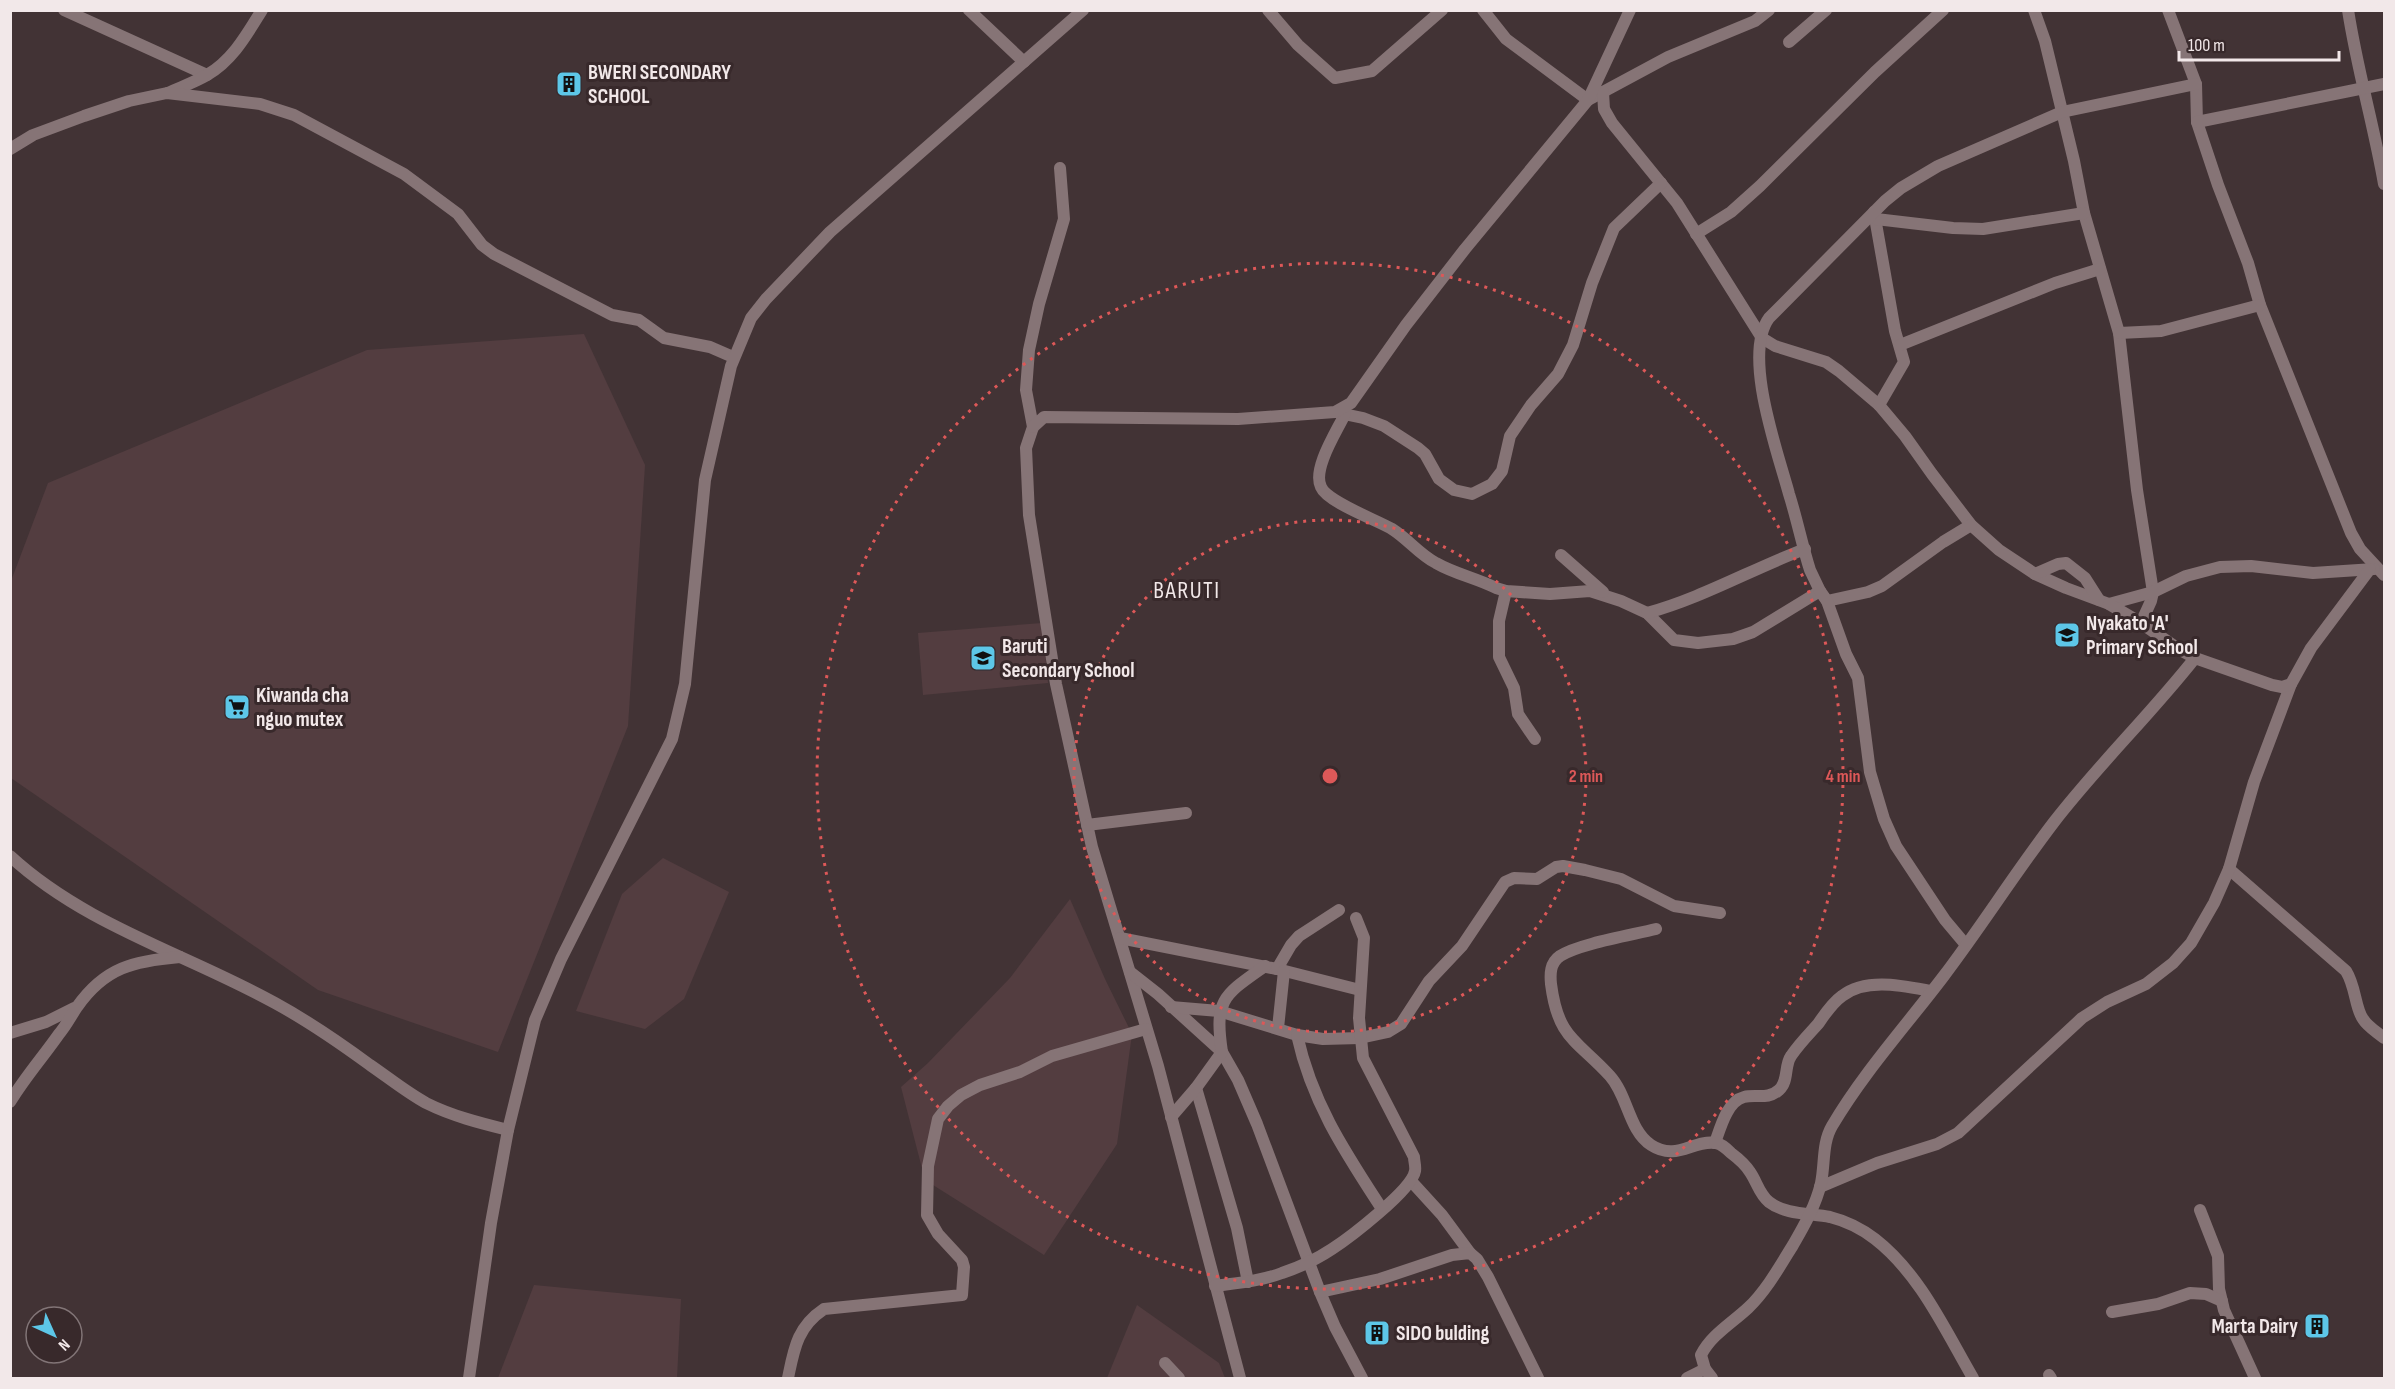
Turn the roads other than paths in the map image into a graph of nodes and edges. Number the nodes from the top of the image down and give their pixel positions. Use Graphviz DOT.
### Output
graph roads {
  1 [pos="64,10"];
  2 [pos="262,10"];
  3 [pos="969,10"];
  4 [pos="1083,10"];
  5 [pos="1268,10"];
  6 [pos="1442,10"];
  7 [pos="1483,10"];
  8 [pos="1630,10"];
  9 [pos="1769,10"];
  10 [pos="1826,10"];
  11 [pos="1943,10"];
  12 [pos="2034,10"];
  13 [pos="2168,10"];
  14 [pos="2348,10"];
  15 [pos="1789,42"];
  16 [pos="1024,62"];
  17 [pos="207,75"];
  18 [pos="2196,84"];
  19 [pos="2385,84"];
  20 [pos="2364,89"];
  21 [pos="1603,92"];
  22 [pos="167,93"];
  23 [pos="1588,100"];
  24 [pos="2062,112"];
  25 [pos="2197,122"];
  26 [pos="10,149"];
  27 [pos="1060,168"];
  28 [pos="1661,183"];
  29 [pos="2385,184"];
  30 [pos="2084,213"];
  31 [pos="1875,215"];
  32 [pos="1695,234"];
  33 [pos="2100,269"];
  34 [pos="2260,305"];
  35 [pos="2119,333"];
  36 [pos="1762,338"];
  37 [pos="1900,345"];
  38 [pos="734,357"];
  39 [pos="1879,405"];
  40 [pos="1340,413"];
  41 [pos="1032,427"];
  42 [pos="1971,525"];
  43 [pos="1805,549"];
  44 [pos="1561,555"];
  45 [pos="2378,571"];
  46 [pos="2035,574"];
  47 [pos="1506,591"];
  48 [pos="2153,592"];
  49 [pos="1606,595"];
  50 [pos="1824,596"];
  51 [pos="2104,602"];
  52 [pos="1647,613"];
  53 [pos="2141,623"];
  54 [pos="2195,658"];
  55 [pos="2291,684"];
  56 [pos="1535,739"];
  57 [pos="1186,813"];
  58 [pos="1087,825"];
  59 [pos="10,856"];
  60 [pos="2229,869"];
  61 [pos="1339,910"];
  62 [pos="1720,913"];
  63 [pos="1356,918"];
  64 [pos="1656,929"];
  65 [pos="1120,938"];
  66 [pos="1966,945"];
  67 [pos="182,957"];
  68 [pos="1275,968"];
  69 [pos="1130,972"];
  70 [pos="1360,990"];
  71 [pos="1932,991"];
  72 [pos="77,1006"];
  73 [pos="1171,1007"];
  74 [pos="1219,1011"];
  75 [pos="1278,1028"];
  76 [pos="1146,1029"];
  77 [pos="10,1033"];
  78 [pos="1297,1035"];
  79 [pos="1360,1038"];
  80 [pos="2385,1038"];
  81 [pos="1222,1052"];
  82 [pos="1196,1088"];
  83 [pos="10,1101"];
  84 [pos="1171,1118"];
  85 [pos="508,1130"];
  86 [pos="1716,1143"];
  87 [pos="1411,1181"];
  88 [pos="1820,1187"];
  89 [pos="1382,1209"];
  90 [pos="2200,1210"];
  91 [pos="1810,1214"];
  92 [pos="1470,1253"];
  93 [pos="1308,1263"];
  94 [pos="1248,1282"];
  95 [pos="1215,1286"];
  96 [pos="1320,1292"];
  97 [pos="2222,1301"];
  98 [pos="2112,1312"];
  99 [pos="1165,1363"];
  100 [pos="1709,1374"];
  101 [pos="469,1378"];
  102 [pos="788,1378"];
  103 [pos="1179,1378"];
  104 [pos="1239,1378"];
  105 [pos="1362,1378"];
  106 [pos="1538,1378"];
  107 [pos="1687,1378"];
  108 [pos="1973,1378"];
  109 [pos="2255,1378"];
  1 -- 17 [label="street"];
  2 -- 17 [label="street"];
  3 -- 16 [label="street"];
  4 -- 16 [label="street"];
  5 -- 6 [label="street"];
  7 -- 23 [label="street"];
  8 -- 23 [label="street"];
  9 -- 21 [label="street"];
  10 -- 15 [label="street"];
  11 -- 32 [label="street"];
  12 -- 24 [label="street"];
  13 -- 18 [label="street"];
  14 -- 20 [label="street"];
  16 -- 38 [label="street"];
  17 -- 22 [label="street"];
  18 -- 24 [label="street"];
  18 -- 25 [label="street"];
  19 -- 20 [label="street"];
  20 -- 25 [label="street"];
  20 -- 29 [label="street"];
  21 -- 23 [label="street"];
  21 -- 28 [label="street"];
  22 -- 26 [label="street"];
  22 -- 38 [label="street"];
  23 -- 40 [label="street"];
  24 -- 30 [label="street"];
  24 -- 31 [label="street"];
  25 -- 34 [label="street"];
  27 -- 41 [label="street"];
  28 -- 32 [label="street"];
  28 -- 40 [label="street"];
  30 -- 31 [label="street"];
  30 -- 33 [label="street"];
  31 -- 36 [label="street"];
  31 -- 37 [label="street"];
  32 -- 36 [label="street"];
  33 -- 35 [label="street"];
  33 -- 37 [label="street"];
  34 -- 35 [label="street"];
  34 -- 45 [label="street"];
  35 -- 48 [label="street"];
  36 -- 39 [label="street"];
  36 -- 43 [label="street"];
  37 -- 39 [label="street"];
  38 -- 85 [label="street"];
  39 -- 42 [label="street"];
  40 -- 41 [label="street"];
  40 -- 47 [label="street"];
  41 -- 58 [label="street"];
  42 -- 46 [label="street"];
  42 -- 50 [label="street"];
  43 -- 50 [label="street"];
  43 -- 52 [label="street"];
  44 -- 49 [label="street"];
  45 -- 48 [label="street"];
  45 -- 55 [label="street"];
  46 -- 51 [label="street"];
  46 -- 51 [label="street"];
  47 -- 49 [label="street"];
  47 -- 56 [label="street"];
  48 -- 51 [label="street"];
  48 -- 53 [label="street"];
  49 -- 52 [label="street"];
  50 -- 52 [label="street"];
  50 -- 66 [label="street"];
  51 -- 53 [label="street"];
  53 -- 54 [label="street"];
  54 -- 55 [label="street"];
  54 -- 66 [label="street"];
  55 -- 60 [label="street"];
  57 -- 58 [label="street"];
  58 -- 65 [label="street"];
  59 -- 67 [label="street"];
  60 -- 80 [label="street"];
  60 -- 88 [label="street"];
  61 -- 68 [label="street"];
  62 -- 79 [label="street"];
  63 -- 70 [label="street"];
  64 -- 86 [label="street"];
  65 -- 68 [label="street"];
  65 -- 69 [label="street"];
  66 -- 71 [label="street"];
  67 -- 72 [label="street"];
  67 -- 85 [label="street"];
  68 -- 70 [label="street"];
  68 -- 74 [label="street"];
  68 -- 75 [label="street"];
  69 -- 73 [label="street"];
  69 -- 76 [label="street"];
  70 -- 79 [label="street"];
  71 -- 86 [label="street"];
  71 -- 88 [label="street"];
  72 -- 77 [label="street"];
  72 -- 83 [label="street"];
  73 -- 74 [label="street"];
  73 -- 81 [label="street"];
  74 -- 75 [label="street"];
  74 -- 81 [label="street"];
  75 -- 78 [label="street"];
  76 -- 84 [label="street"];
  76 -- 102 [label="street"];
  78 -- 79 [label="street"];
  78 -- 89 [label="street"];
  79 -- 87 [label="street"];
  81 -- 82 [label="street"];
  81 -- 93 [label="street"];
  82 -- 84 [label="street"];
  82 -- 94 [label="street"];
  84 -- 95 [label="street"];
  85 -- 101 [label="street"];
  86 -- 91 [label="street"];
  87 -- 89 [label="street"];
  87 -- 92 [label="street"];
  88 -- 91 [label="street"];
  89 -- 93 [label="street"];
  90 -- 97 [label="street"];
  91 -- 100 [label="street"];
  91 -- 108 [label="street"];
  92 -- 96 [label="street"];
  92 -- 106 [label="street"];
  93 -- 94 [label="street"];
  93 -- 96 [label="street"];
  94 -- 95 [label="street"];
  95 -- 104 [label="street"];
  96 -- 105 [label="street"];
  97 -- 98 [label="street"];
  97 -- 109 [label="street"];
  99 -- 103 [label="street"];
  100 -- 107 [label="street"];
}
